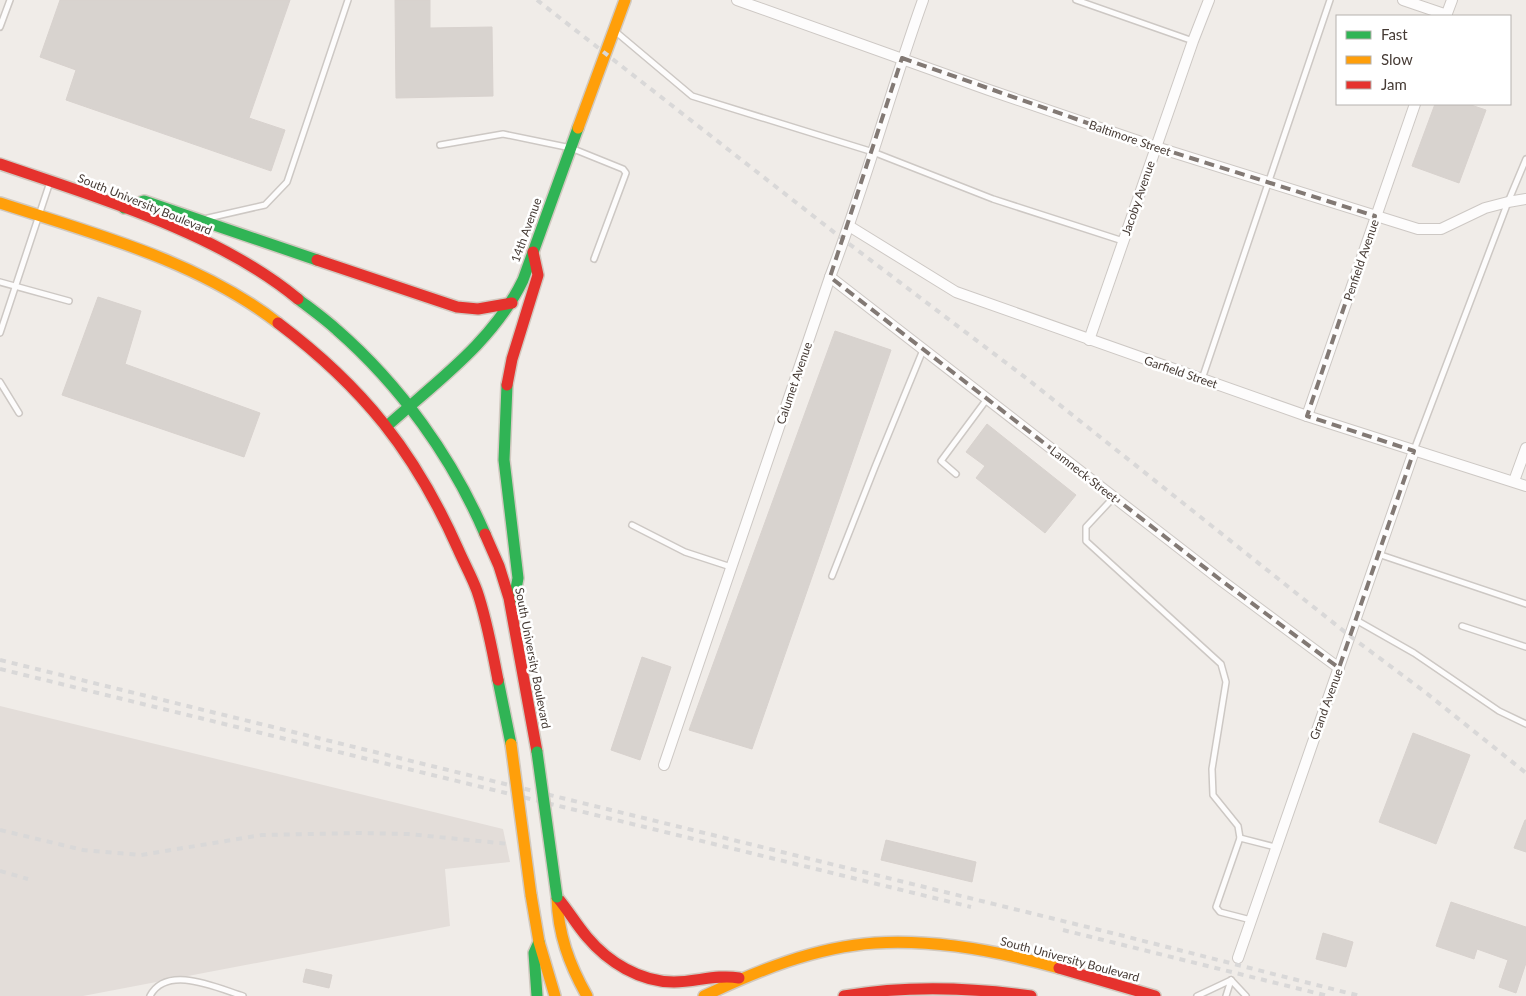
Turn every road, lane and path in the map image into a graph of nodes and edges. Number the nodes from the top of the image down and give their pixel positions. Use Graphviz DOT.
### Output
graph roads {
  1 [pos="10,0"];
  2 [pos="348,0"];
  3 [pos="624,0"];
  4 [pos="738,0"];
  5 [pos="923,0"];
  6 [pos="1076,0"];
  7 [pos="1209,0"];
  8 [pos="1330,0"];
  9 [pos="1403,0"];
  10 [pos="1452,0"];
  11 [pos="1443,15"];
  12 [pos="1446,15"];
  13 [pos="1,18"];
  14 [pos="0,27"];
  15 [pos="614,30"];
  16 [pos="1193,40"];
  17 [pos="902,58"];
  18 [pos="1415,105"];
  19 [pos="440,145"];
  20 [pos="1156,147"];
  21 [pos="571,148"];
  22 [pos="873,152"];
  23 [pos="1526,159"];
  24 [pos="0,164"];
  25 [pos="50,181"];
  26 [pos="1268,182"];
  27 [pos="1526,199"];
  28 [pos="1508,202"];
  29 [pos="0,203"];
  30 [pos="124,208"];
  31 [pos="39,216"];
  32 [pos="1375,216"];
  33 [pos="200,220"];
  34 [pos="849,226"];
  35 [pos="1123,241"];
  36 [pos="533,251"];
  37 [pos="594,259"];
  38 [pos="830,277"];
  39 [pos="0,282"];
  40 [pos="16,287"];
  41 [pos="69,301"];
  42 [pos="512,303"];
  43 [pos="0,333"];
  44 [pos="1089,340"];
  45 [pos="924,350"];
  46 [pos="1202,379"];
  47 [pos="0,382"];
  48 [pos="987,399"];
  49 [pos="410,405"];
  50 [pos="19,413"];
  51 [pos="1307,416"];
  52 [pos="387,426"];
  53 [pos="1526,448"];
  54 [pos="1414,450"];
  55 [pos="956,474"];
  56 [pos="1514,481"];
  57 [pos="1526,486"];
  58 [pos="1114,497"];
  59 [pos="632,525"];
  60 [pos="1378,554"];
  61 [pos="731,566"];
  62 [pos="832,576"];
  63 [pos="1526,604"];
  64 [pos="512,609"];
  65 [pos="1356,620"];
  66 [pos="1462,626"];
  67 [pos="1526,647"];
  68 [pos="1339,668"];
  69 [pos="1526,724"];
  70 [pos="664,765"];
  71 [pos="1240,838"];
  72 [pos="1275,847"];
  73 [pos="557,897"];
  74 [pos="1250,920"];
  75 [pos="539,942"];
  76 [pos="1238,958"];
  77 [pos="742,978"];
  78 [pos="1231,980"];
  79 [pos="150,996"];
  80 [pos="243,996"];
  81 [pos="537,996"];
  82 [pos="556,996"];
  83 [pos="587,996"];
  84 [pos="704,996"];
  85 [pos="844,996"];
  86 [pos="1031,996"];
  87 [pos="1155,996"];
  88 [pos="1197,996"];
  89 [pos="1226,996"];
  90 [pos="1246,996"];
  1 -- 13 [label="lane"];
  2 -- 33 [label="lane"];
  3 -- 15 [label="main road, 14th Avenue"];
  4 -- 17 [label="street, Baltimore Street"];
  5 -- 17 [label="street, Calumet Avenue"];
  6 -- 16 [label="lane"];
  7 -- 16 [label="street, Jacoby Avenue"];
  8 -- 26 [label="lane"];
  9 -- 11 [label="street"];
  10 -- 12 [label="street"];
  13 -- 14 [label="lane"];
  15 -- 21 [label="main road, 14th Avenue"];
  15 -- 22 [label="lane"];
  16 -- 20 [label="street, Jacoby Avenue"];
  17 -- 20 [label="street, Baltimore Street"];
  17 -- 22 [label="street, Calumet Avenue"];
  18 -- 32 [label="street, Penfield Avenue"];
  19 -- 21 [label="lane"];
  20 -- 26 [label="street, Baltimore Street"];
  20 -- 35 [label="street, Jacoby Avenue"];
  21 -- 36 [label="main road, 14th Avenue"];
  21 -- 37 [label="lane"];
  22 -- 34 [label="street, Calumet Avenue"];
  22 -- 35 [label="lane"];
  23 -- 28 [label="lane"];
  24 -- 25 [label="main road, South University Boulevard"];
  25 -- 30 [label="main road, South University Boulevard"];
  25 -- 31 [label="lane"];
  26 -- 32 [label="street, Baltimore Street"];
  26 -- 46 [label="lane"];
  27 -- 28 [label="street, Baltimore Street"];
  28 -- 32 [label="street, Baltimore Street"];
  28 -- 54 [label="lane"];
  29 -- 31 [label="main road"];
  30 -- 33 [label="main road"];
  30 -- 49 [label="main road, South University Boulevard"];
  31 -- 40 [label="lane"];
  31 -- 52 [label="main road"];
  32 -- 51 [label="street, Penfield Avenue"];
  33 -- 42 [label="main road"];
  34 -- 38 [label="street, Calumet Avenue"];
  34 -- 44 [label="street, Garfield Street"];
  35 -- 44 [label="street, Jacoby Avenue"];
  36 -- 42 [label="main road, 14th Avenue"];
  36 -- 64 [label="main road"];
  38 -- 45 [label="street, Lamneck Street"];
  38 -- 61 [label="street, Calumet Avenue"];
  39 -- 40 [label="lane"];
  40 -- 41 [label="lane"];
  40 -- 43 [label="lane"];
  42 -- 49 [label="main road, 14th Avenue"];
  44 -- 46 [label="street, Garfield Street"];
  45 -- 48 [label="street, Lamneck Street"];
  45 -- 62 [label="lane"];
  46 -- 51 [label="street, Garfield Street"];
  47 -- 50 [label="lane"];
  48 -- 55 [label="lane"];
  48 -- 58 [label="street, Lamneck Street"];
  49 -- 52 [label="main road, 14th Avenue"];
  49 -- 64 [label="main road, South University Boulevard"];
  51 -- 54 [label="street, Garfield Street"];
  52 -- 75 [label="main road, bridge"];
  53 -- 56 [label="street"];
  54 -- 56 [label="street, Garfield Street"];
  54 -- 60 [label="street, Grand Avenue"];
  56 -- 57 [label="street, Garfield Street"];
  58 -- 68 [label="street, Lamneck Street"];
  58 -- 71 [label="lane"];
  59 -- 61 [label="lane"];
  60 -- 63 [label="lane"];
  60 -- 65 [label="street, Grand Avenue"];
  61 -- 70 [label="street, Calumet Avenue"];
  64 -- 73 [label="main road, South University Boulevard, bridge"];
  65 -- 68 [label="street, Grand Avenue"];
  65 -- 69 [label="lane"];
  66 -- 67 [label="lane"];
  68 -- 72 [label="street, Grand Avenue"];
  71 -- 72 [label="lane"];
  71 -- 74 [label="lane"];
  72 -- 74 [label="street, Grand Avenue"];
  73 -- 77 [label="main road"];
  73 -- 83 [label="main road, South University Boulevard"];
  74 -- 76 [label="street, Grand Avenue"];
  75 -- 81 [label="main road"];
  75 -- 82 [label="main road"];
  77 -- 84 [label="main road"];
  77 -- 87 [label="main road, South University Boulevard"];
  78 -- 88 [label="lane"];
  78 -- 89 [label="lane"];
  78 -- 90 [label="lane"];
  79 -- 80 [label="lane"];
  85 -- 86 [label="main road"];
}
